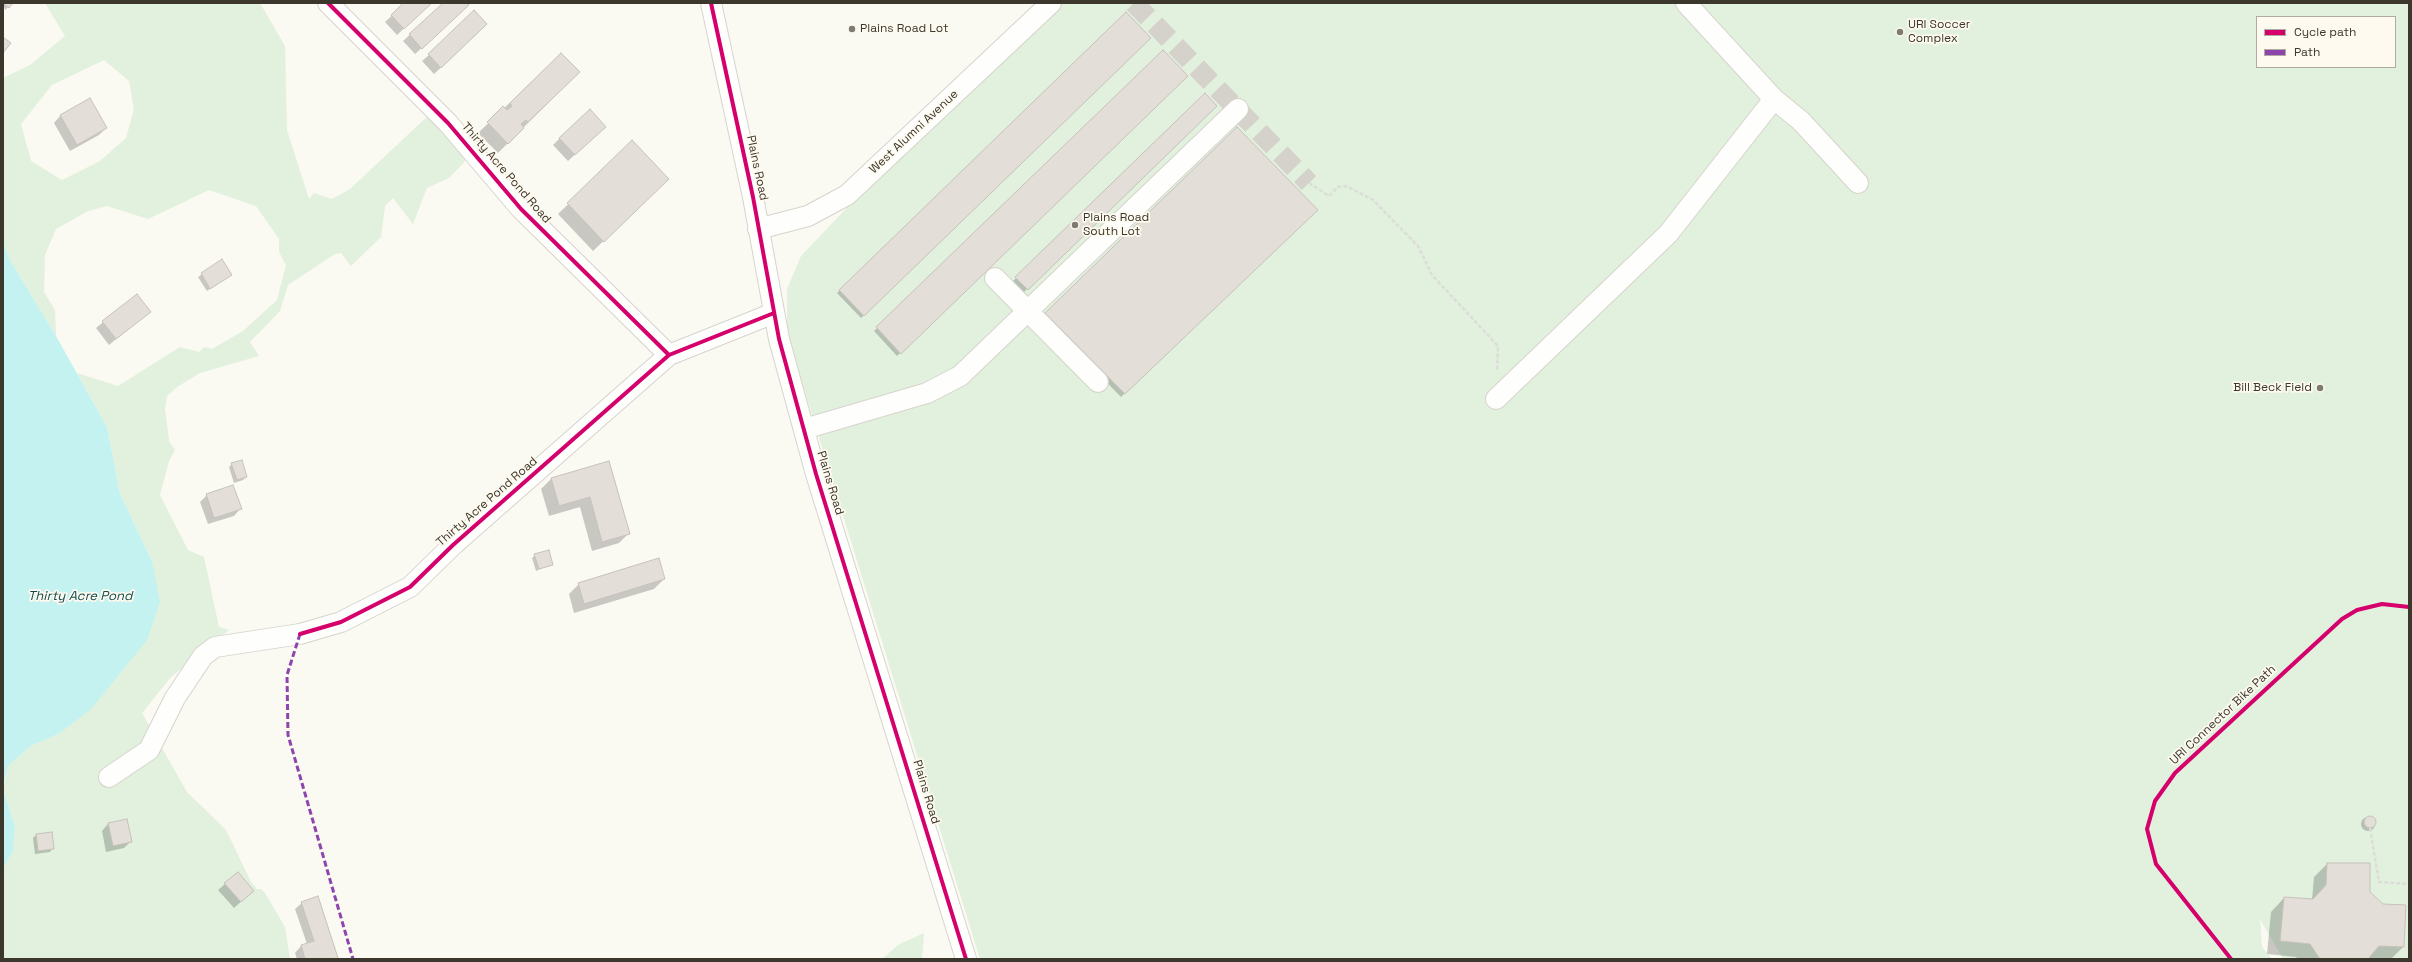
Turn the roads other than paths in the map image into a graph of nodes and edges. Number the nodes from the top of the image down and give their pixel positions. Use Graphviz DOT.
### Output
graph roads {
  1 [pos="328,3"];
  2 [pos="711,3"];
  3 [pos="1051,3"];
  4 [pos="1686,3"];
  5 [pos="1774,99"];
  6 [pos="1238,109"];
  7 [pos="1858,184"];
  8 [pos="758,229"];
  9 [pos="995,278"];
  10 [pos="1027,312"];
  11 [pos="774,313"];
  12 [pos="669,355"];
  13 [pos="1098,382"];
  14 [pos="1496,399"];
  15 [pos="804,429"];
  16 [pos="109,777"];
  17 [pos="966,959"];
  1 -- 12 [label="street, Thirty Acre Pond Road"];
  2 -- 8 [label="street, Plains Road"];
  3 -- 8 [label="street, West Alumni Avenue"];
  4 -- 5 [label="street"];
  5 -- 7 [label="street"];
  5 -- 14 [label="street"];
  6 -- 10 [label="street"];
  8 -- 11 [label="street, Plains Road"];
  9 -- 10 [label="street"];
  10 -- 13 [label="street"];
  10 -- 15 [label="street"];
  11 -- 12 [label="street, Thirty Acre Pond Road"];
  11 -- 15 [label="street, Plains Road"];
  12 -- 16 [label="street, Thirty Acre Pond Road"];
  15 -- 17 [label="street, Plains Road"];
}
